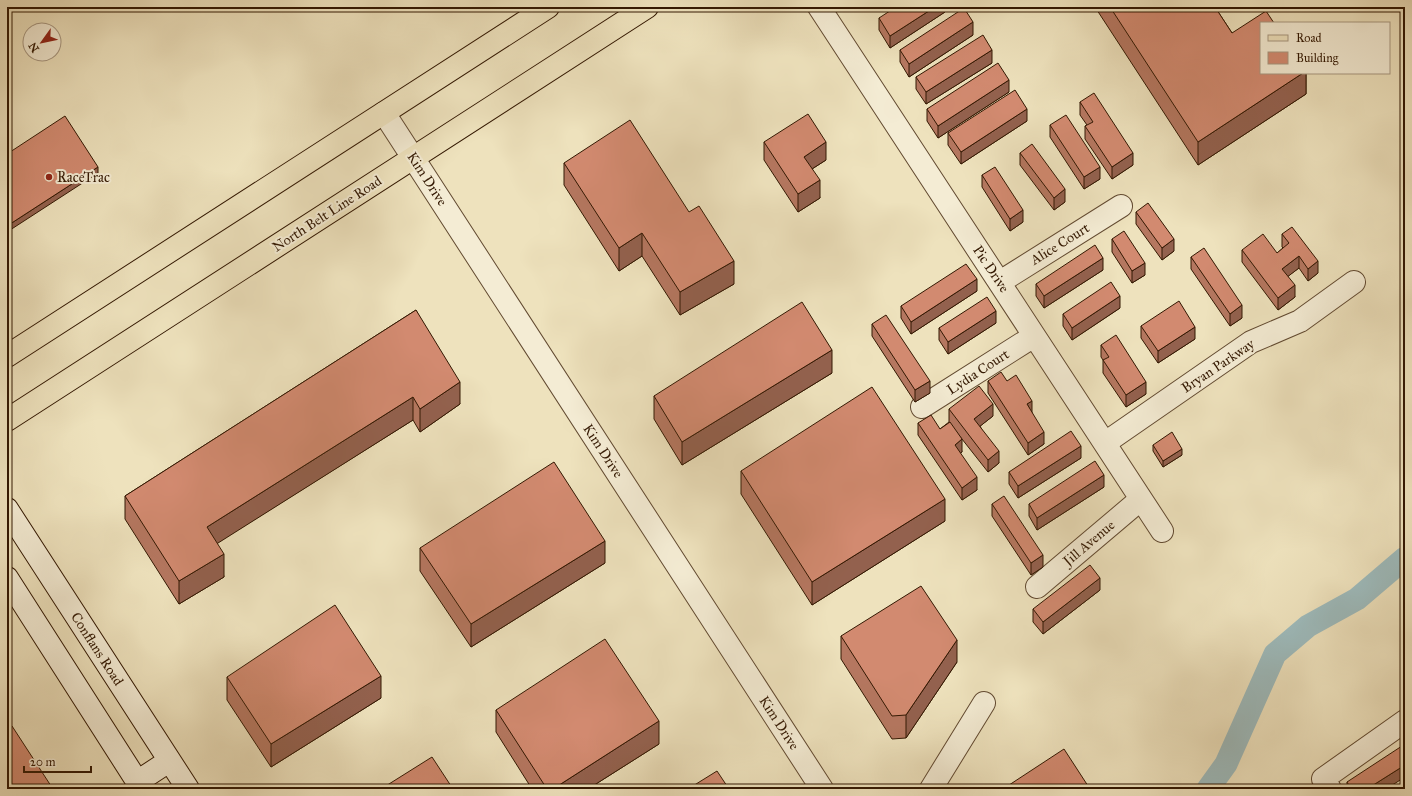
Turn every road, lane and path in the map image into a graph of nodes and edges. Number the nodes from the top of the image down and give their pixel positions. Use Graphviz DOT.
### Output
graph roads {
  1 [pos="548,7"];
  2 [pos="647,7"];
  3 [pos="819,7"];
  4 [pos="384,113"];
  5 [pos="414,158"];
  6 [pos="1120,206"];
  7 [pos="1000,282"];
  8 [pos="1354,282"];
  9 [pos="1034,336"];
  10 [pos="7,356"];
  11 [pos="922,408"];
  12 [pos="7,420"];
  13 [pos="1105,443"];
  14 [pos="1141,499"];
  15 [pos="7,509"];
  16 [pos="1162,530"];
  17 [pos="7,578"];
  18 [pos="1037,587"];
  19 [pos="984,703"];
  20 [pos="1405,721"];
  21 [pos="169,760"];
  22 [pos="1327,784"];
  23 [pos="140,786"];
  24 [pos="188,789"];
  25 [pos="822,789"];
  26 [pos="931,789"];
  1 -- 4 [label="main road"];
  2 -- 5 [label="main road, North Belt Line Road"];
  3 -- 7 [label="street, Pic Drive"];
  4 -- 5 [label="street, Kim Drive"];
  4 -- 10 [label="main road"];
  5 -- 12 [label="main road, North Belt Line Road"];
  5 -- 25 [label="street, Kim Drive"];
  6 -- 7 [label="street, Alice Court"];
  7 -- 9 [label="street, Pic Drive"];
  8 -- 13 [label="street, Bryan Parkway"];
  9 -- 11 [label="street, Lydia Court"];
  9 -- 13 [label="street, Pic Drive"];
  13 -- 14 [label="street, Pic Drive"];
  14 -- 16 [label="street, Pic Drive"];
  14 -- 18 [label="street, Jill Avenue"];
  15 -- 21 [label="street, Conflans Road"];
  17 -- 23 [label="street"];
  19 -- 26 [label="street"];
  20 -- 22 [label="street"];
  21 -- 23 [label="street"];
  21 -- 24 [label="street, Conflans Road"];
}
